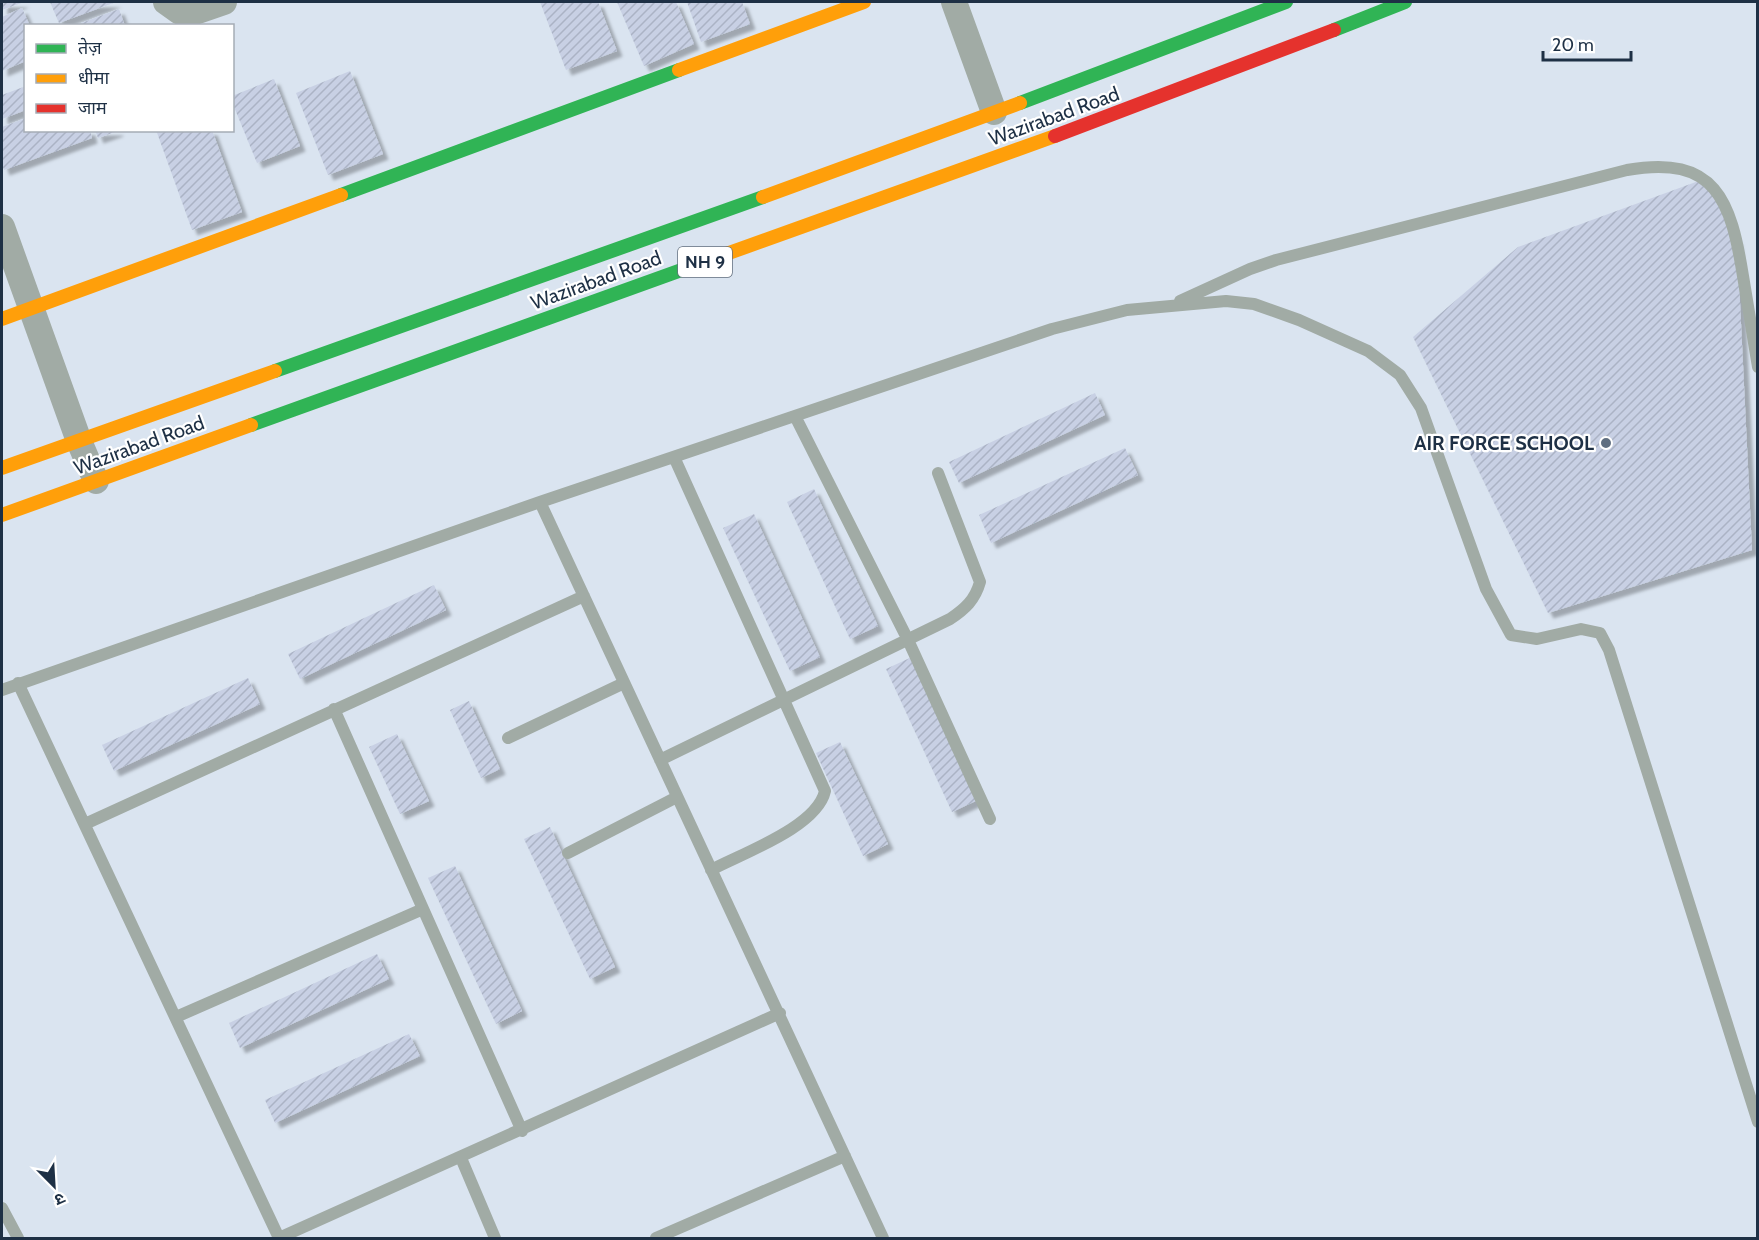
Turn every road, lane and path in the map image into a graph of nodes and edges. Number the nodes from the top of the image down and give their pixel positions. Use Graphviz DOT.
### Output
graph roads {
  1 [pos="166,2"];
  2 [pos="224,2"];
  3 [pos="864,2"];
  4 [pos="954,2"];
  5 [pos="1286,2"];
  6 [pos="1405,2"];
  7 [pos="994,112"];
  8 [pos="2,227"];
  9 [pos="1174,305"];
  10 [pos="31,308"];
  11 [pos="2,319"];
  12 [pos="1758,367"];
  13 [pos="795,416"];
  14 [pos="79,441"];
  15 [pos="674,457"];
  16 [pos="2,468"];
  17 [pos="938,473"];
  18 [pos="96,481"];
  19 [pos="540,502"];
  20 [pos="2,515"];
  21 [pos="584,596"];
  22 [pos="908,640"];
  23 [pos="18,683"];
  24 [pos="624,683"];
  25 [pos="2,690"];
  26 [pos="784,700"];
  27 [pos="334,709"];
  28 [pos="508,738"];
  29 [pos="660,760"];
  30 [pos="678,797"];
  31 [pos="990,819"];
  32 [pos="85,824"];
  33 [pos="568,853"];
  34 [pos="711,870"];
  35 [pos="423,909"];
  36 [pos="780,1013"];
  37 [pos="176,1017"];
  38 [pos="1758,1122"];
  39 [pos="522,1131"];
  40 [pos="845,1156"];
  41 [pos="461,1158"];
  42 [pos="2,1208"];
  43 [pos="279,1238"];
  44 [pos="18,1239"];
  45 [pos="495,1239"];
  46 [pos="656,1239"];
  47 [pos="883,1239"];
  1 -- 2 [label="street"];
  3 -- 10 [label="main road"];
  4 -- 7 [label="street"];
  5 -- 7 [label="main road, Wazirabad Road / NH 9"];
  6 -- 18 [label="main road, Wazirabad Road / NH 9"];
  7 -- 14 [label="main road, Wazirabad Road / NH 9"];
  8 -- 10 [label="street"];
  9 -- 12 [label="lane"];
  9 -- 13 [label="lane"];
  9 -- 38 [label="lane"];
  10 -- 11 [label="main road"];
  10 -- 14 [label="street"];
  13 -- 15 [label="lane"];
  13 -- 22 [label="lane"];
  14 -- 16 [label="main road, Wazirabad Road / NH 9"];
  14 -- 18 [label="street"];
  15 -- 19 [label="lane"];
  15 -- 26 [label="lane"];
  17 -- 22 [label="lane"];
  18 -- 20 [label="main road, Wazirabad Road / NH 9"];
  19 -- 21 [label="lane"];
  19 -- 23 [label="lane"];
  21 -- 24 [label="lane"];
  21 -- 27 [label="lane"];
  22 -- 26 [label="lane"];
  22 -- 31 [label="lane"];
  23 -- 25 [label="lane"];
  23 -- 32 [label="lane"];
  24 -- 28 [label="lane"];
  24 -- 29 [label="lane"];
  26 -- 29 [label="lane"];
  26 -- 34 [label="lane"];
  27 -- 32 [label="lane"];
  27 -- 35 [label="lane"];
  29 -- 30 [label="lane"];
  30 -- 33 [label="lane"];
  30 -- 34 [label="lane"];
  32 -- 37 [label="lane"];
  34 -- 36 [label="lane"];
  35 -- 37 [label="lane"];
  35 -- 39 [label="lane"];
  36 -- 39 [label="lane"];
  36 -- 40 [label="lane"];
  37 -- 43 [label="lane"];
  39 -- 41 [label="lane"];
  40 -- 46 [label="lane"];
  40 -- 47 [label="lane"];
  41 -- 43 [label="lane"];
  41 -- 45 [label="lane"];
  42 -- 44 [label="lane"];
}
